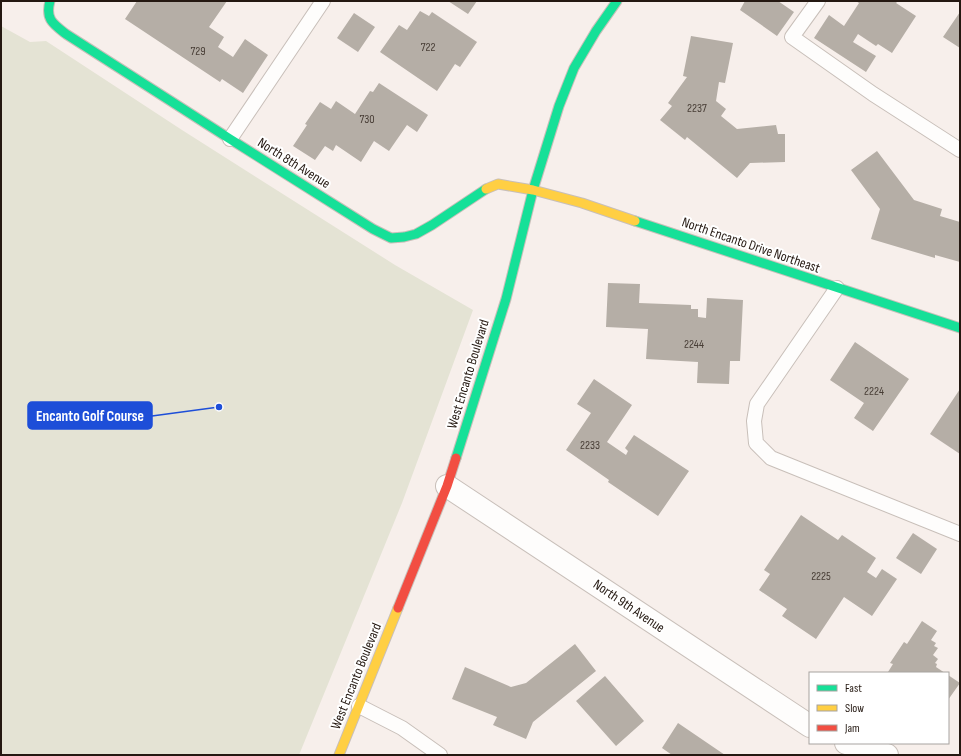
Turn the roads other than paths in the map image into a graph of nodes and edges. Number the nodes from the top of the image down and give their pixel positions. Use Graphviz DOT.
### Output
graph roads {
  1 [pos="50,1"];
  2 [pos="323,1"];
  3 [pos="617,1"];
  4 [pos="818,1"];
  5 [pos="230,139"];
  6 [pos="960,150"];
  7 [pos="533,190"];
  8 [pos="838,288"];
  9 [pos="960,328"];
  10 [pos="447,486"];
  11 [pos="960,534"];
  12 [pos="359,706"];
  13 [pos="809,725"];
  14 [pos="833,744"];
  15 [pos="849,744"];
  16 [pos="339,755"];
  17 [pos="440,755"];
  18 [pos="843,755"];
  19 [pos="887,755"];
  1 -- 5 [label="street, North 8th Avenue"];
  2 -- 5 [label="lane"];
  3 -- 7 [label="street, West Encanto Boulevard"];
  4 -- 6 [label="lane"];
  5 -- 7 [label="street, North 8th Avenue"];
  7 -- 8 [label="street, North Encanto Drive Northeast"];
  7 -- 10 [label="street, West Encanto Boulevard"];
  8 -- 9 [label="street, North Encanto Drive Northeast"];
  8 -- 11 [label="lane"];
  10 -- 12 [label="street, West Encanto Boulevard"];
  10 -- 13 [label="street, North 9th Avenue"];
  12 -- 16 [label="street, West Encanto Boulevard"];
  12 -- 17 [label="lane"];
  14 -- 18 [label="street"];
  15 -- 19 [label="street"];
}
